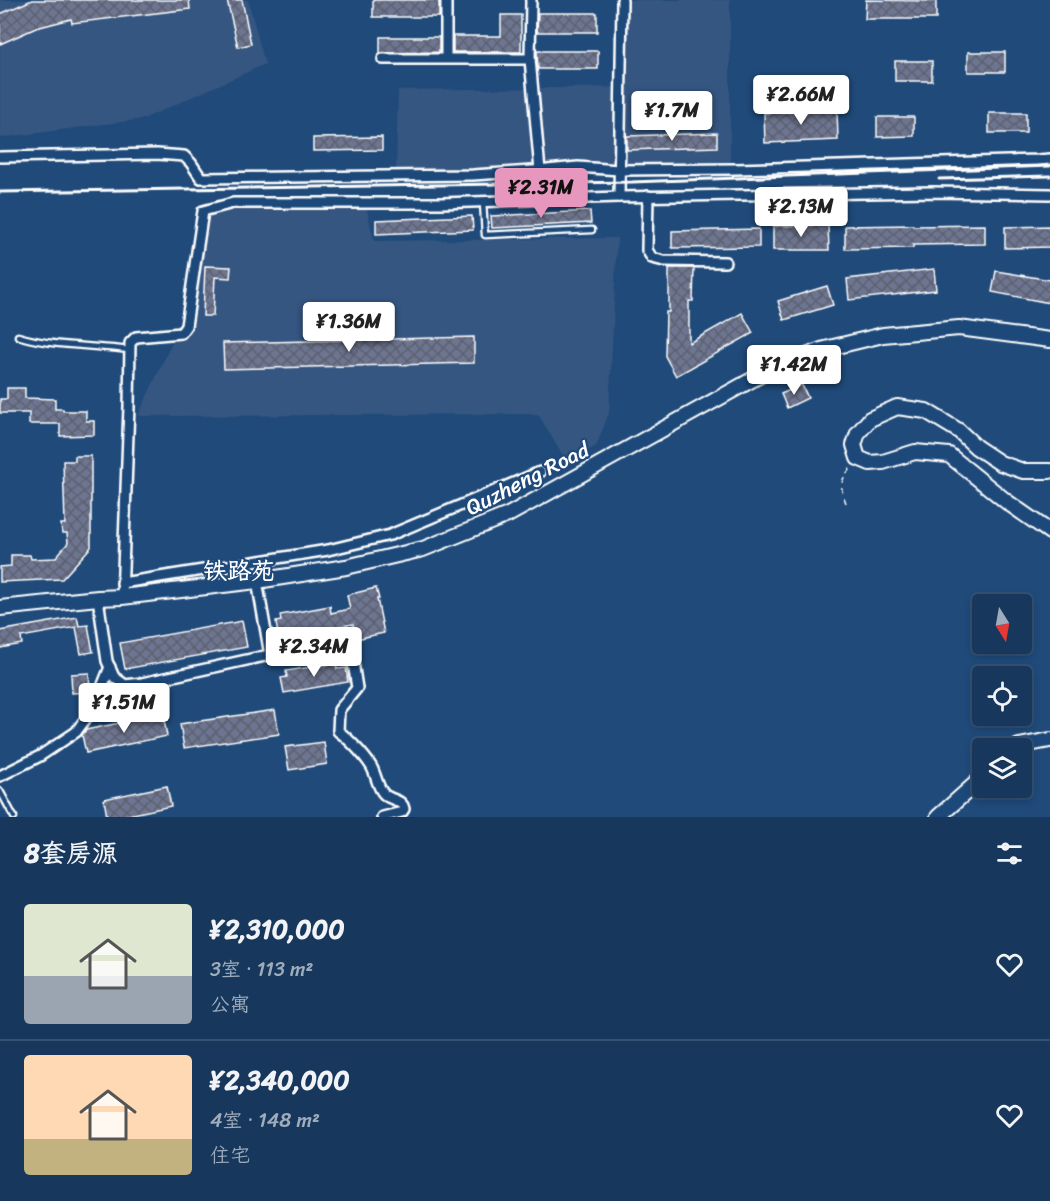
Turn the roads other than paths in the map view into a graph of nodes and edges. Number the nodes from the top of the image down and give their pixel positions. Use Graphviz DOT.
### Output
graph roads {
  1 [pos="446,0"];
  2 [pos="531,0"];
  3 [pos="622,0"];
  4 [pos="446,58"];
  5 [pos="383,59"];
  6 [pos="530,59"];
  7 [pos="0,157"];
  8 [pos="1050,159"];
  9 [pos="619,170"];
  10 [pos="540,171"];
  11 [pos="1050,194"];
  12 [pos="648,196"];
  13 [pos="619,197"];
  14 [pos="483,202"];
  15 [pos="592,230"];
  16 [pos="725,262"];
  17 [pos="18,336"];
  18 [pos="1050,340"];
  19 [pos="130,350"];
  20 [pos="1050,471"];
  21 [pos="540,472"];
  22 [pos="1050,532"];
  23 [pos="257,581"];
  24 [pos="122,583"];
  25 [pos="122,597"];
  26 [pos="98,598"];
  27 [pos="0,608"];
  28 [pos="270,655"];
  29 [pos="110,667"];
  30 [pos="1050,740"];
  31 [pos="1032,743"];
  32 [pos="0,776"];
  33 [pos="972,787"];
  34 [pos="0,791"];
  35 [pos="14,817"];
  36 [pos="382,817"];
  37 [pos="938,817"];
  1 -- 4 [label="street"];
  2 -- 6 [label="street"];
  3 -- 9 [label="street"];
  4 -- 5 [label="street"];
  4 -- 6 [label="street"];
  6 -- 10 [label="street"];
  7 -- 10 [label="street"];
  8 -- 9 [label="street"];
  9 -- 10 [label="street"];
  9 -- 13 [label="street"];
  11 -- 12 [label="street"];
  12 -- 13 [label="street"];
  12 -- 16 [label="street"];
  13 -- 14 [label="street"];
  14 -- 15 [label="lane"];
  14 -- 19 [label="street"];
  17 -- 19 [label="lane"];
  18 -- 23 [label="main road, Quzheng Road"];
  19 -- 24 [label="street"];
  20 -- 22 [label="main road"];
  21 -- 24 [label="street"];
  23 -- 25 [label="main road, Quzheng Road"];
  23 -- 28 [label="street"];
  24 -- 25 [label="street"];
  25 -- 26 [label="main road, Quzheng Road"];
  26 -- 27 [label="main road, Quzheng Road"];
  26 -- 29 [label="street"];
  28 -- 29 [label="street"];
  28 -- 36 [label="street"];
  29 -- 32 [label="street"];
  30 -- 31 [label="main road"];
  33 -- 37 [label="main road"];
  34 -- 35 [label="lane"];
}
